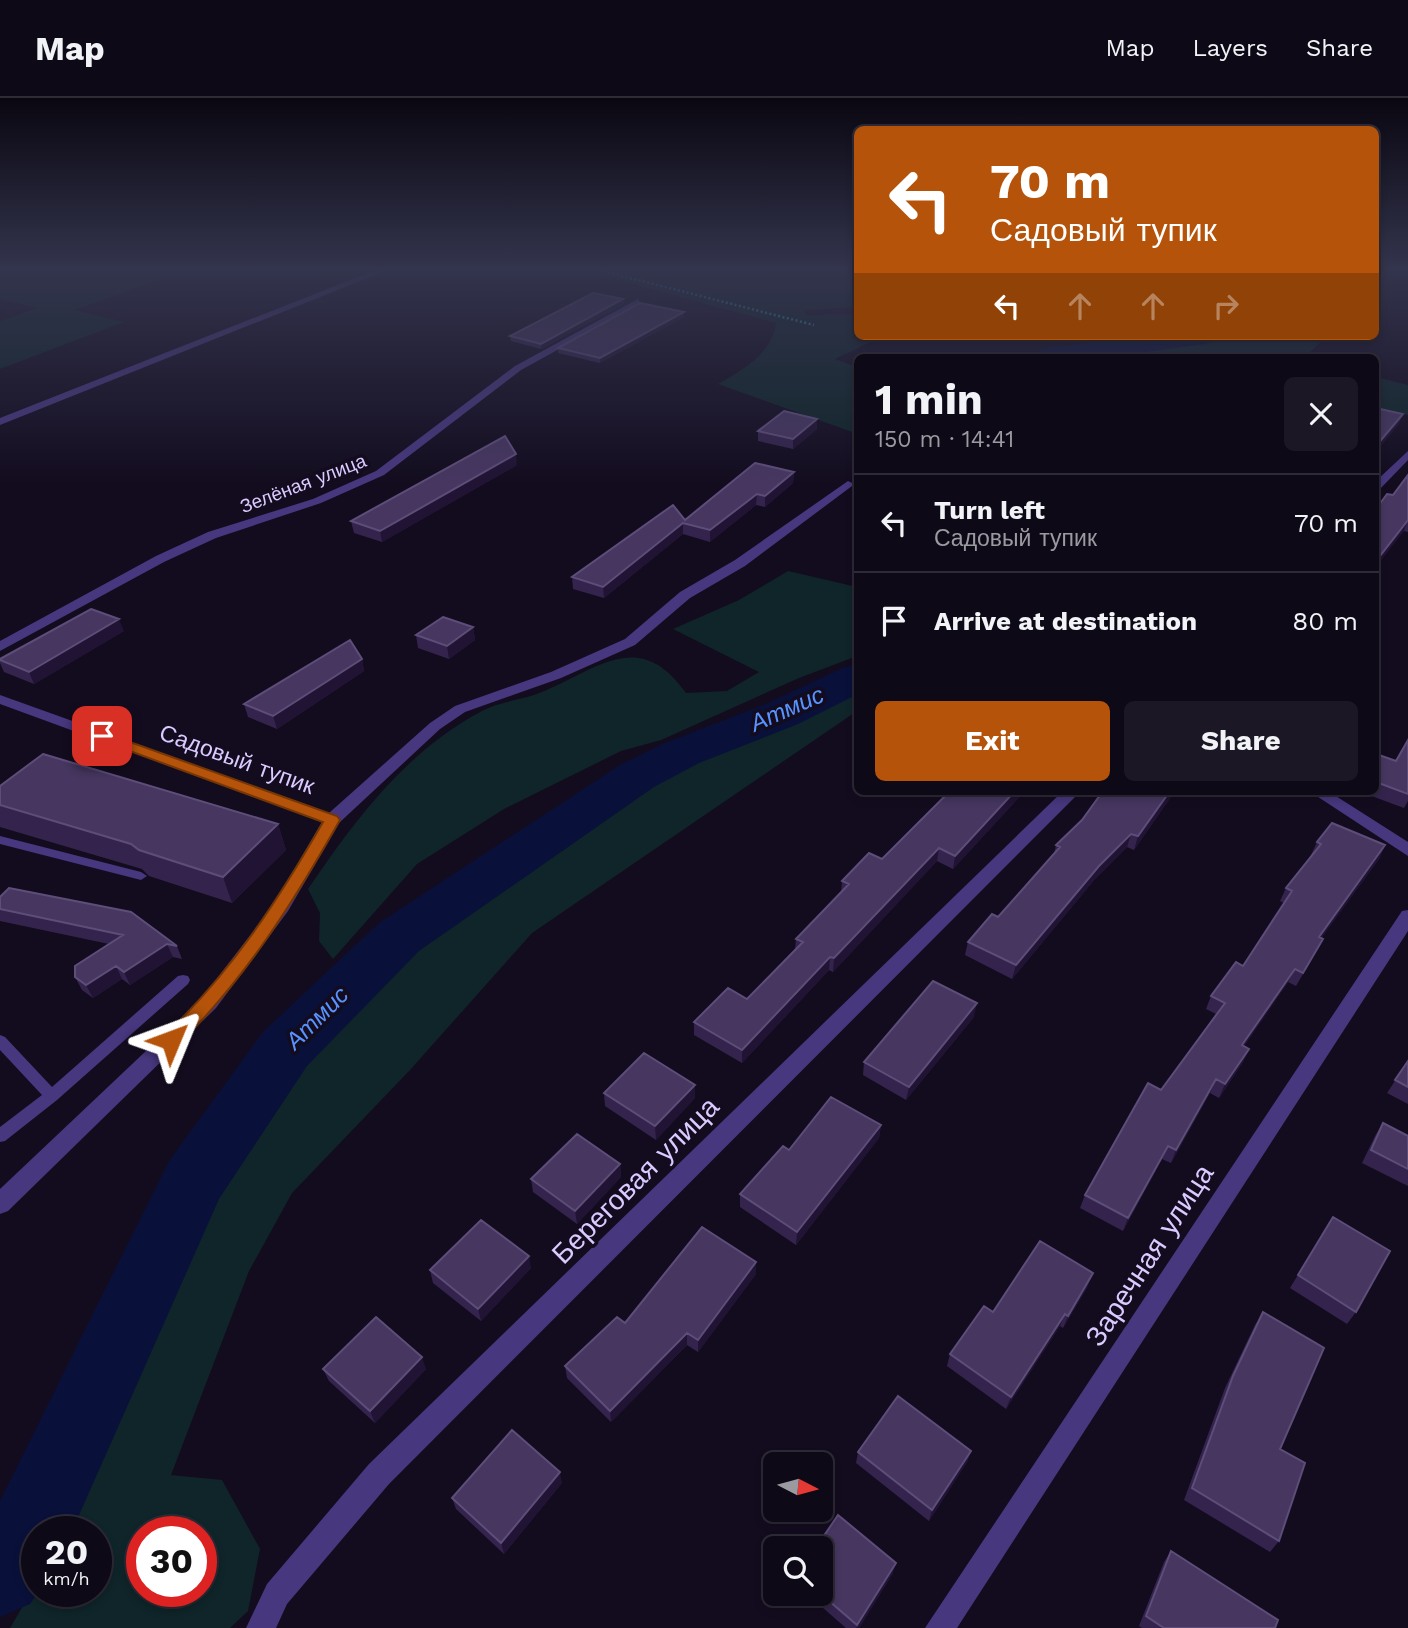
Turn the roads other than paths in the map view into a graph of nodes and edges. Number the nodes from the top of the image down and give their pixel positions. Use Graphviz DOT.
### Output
graph roads {
  1 [pos="206,340"];
  2 [pos="568,340"];
  3 [pos="0,422"];
  4 [pos="1408,454"];
  5 [pos="848,484"];
  6 [pos="1379,484"];
  7 [pos="0,647"];
  8 [pos="0,699"];
  9 [pos="1069,795"];
  10 [pos="1323,795"];
  11 [pos="332,820"];
  12 [pos="0,840"];
  13 [pos="1408,850"];
  14 [pos="141,876"];
  15 [pos="1408,916"];
  16 [pos="183,980"];
  17 [pos="0,1041"];
  18 [pos="52,1096"];
  19 [pos="0,1136"];
  20 [pos="0,1204"];
  21 [pos="261,1628"];
  22 [pos="940,1628"];
  1 -- 3 [label="street"];
  2 -- 7 [label="street, Зелёная улица"];
  4 -- 6 [label="street"];
  5 -- 11 [label="street"];
  8 -- 11 [label="street, Садовый тупик"];
  9 -- 21 [label="street, Береговая улица"];
  10 -- 13 [label="street"];
  11 -- 20 [label="street, Садовый тупик"];
  12 -- 14 [label="lane"];
  15 -- 22 [label="street, Заречная улица"];
  16 -- 18 [label="lane"];
  17 -- 18 [label="lane"];
  18 -- 19 [label="lane"];
}
